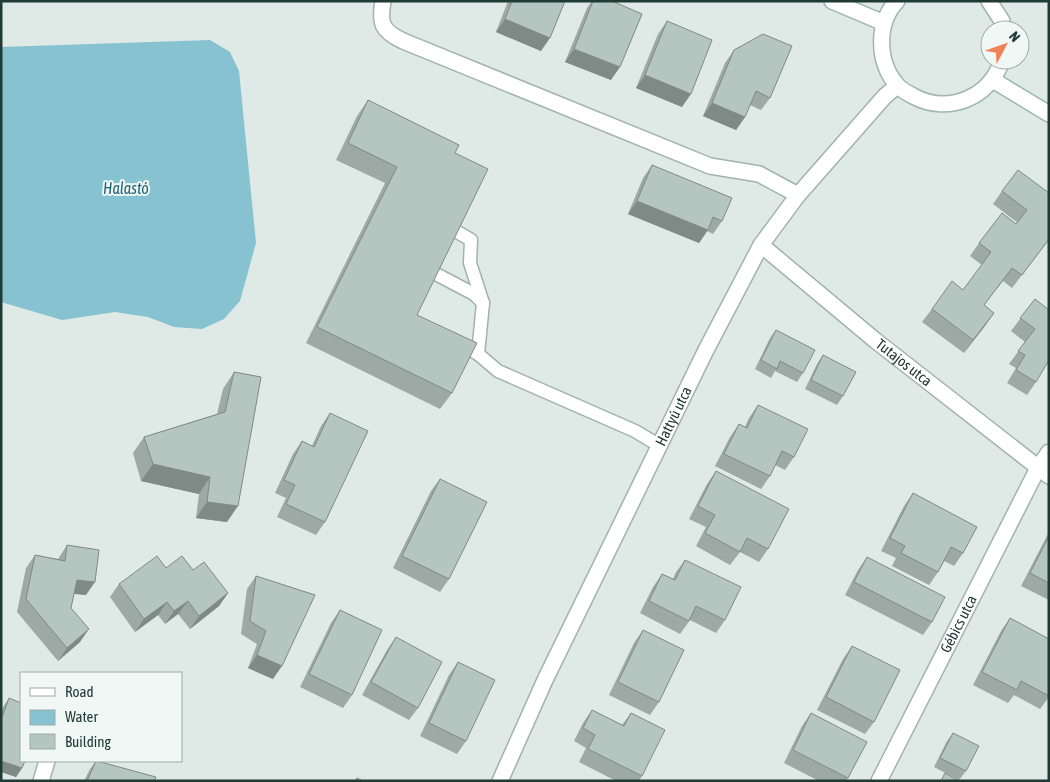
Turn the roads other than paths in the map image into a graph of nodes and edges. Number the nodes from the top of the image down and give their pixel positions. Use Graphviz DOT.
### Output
graph roads {
  1 [pos="383,1"];
  2 [pos="832,1"];
  3 [pos="897,1"];
  4 [pos="988,1"];
  5 [pos="1001,20"];
  6 [pos="884,23"];
  7 [pos="998,70"];
  8 [pos="993,80"];
  9 [pos="897,86"];
  10 [pos="1049,114"];
  11 [pos="798,195"];
  12 [pos="454,230"];
  13 [pos="762,245"];
  14 [pos="434,272"];
  15 [pos="483,303"];
  16 [pos="444,334"];
  17 [pos="478,354"];
  18 [pos="660,446"];
  19 [pos="1049,452"];
  20 [pos="1043,472"];
  21 [pos="47,762"];
  22 [pos="501,780"];
  23 [pos="41,781"];
  24 [pos="879,781"];
  1 -- 11 [label="street"];
  2 -- 6 [label="street"];
  3 -- 6 [label="street"];
  4 -- 5 [label="street"];
  6 -- 9 [label="street"];
  7 -- 8 [label="street"];
  8 -- 9 [label="street"];
  8 -- 10 [label="street"];
  9 -- 11 [label="street, Hattyú utca"];
  11 -- 13 [label="street, Hattyú utca"];
  12 -- 15 [label="lane"];
  13 -- 18 [label="street, Hattyú utca"];
  13 -- 20 [label="street, Tutajos utca"];
  14 -- 15 [label="lane"];
  15 -- 17 [label="lane"];
  16 -- 17 [label="lane"];
  17 -- 18 [label="lane"];
  18 -- 22 [label="street, Hattyú utca"];
  19 -- 20 [label="street, Gébics utca"];
  20 -- 24 [label="street, Gébics utca"];
  21 -- 23 [label="street"];
}
